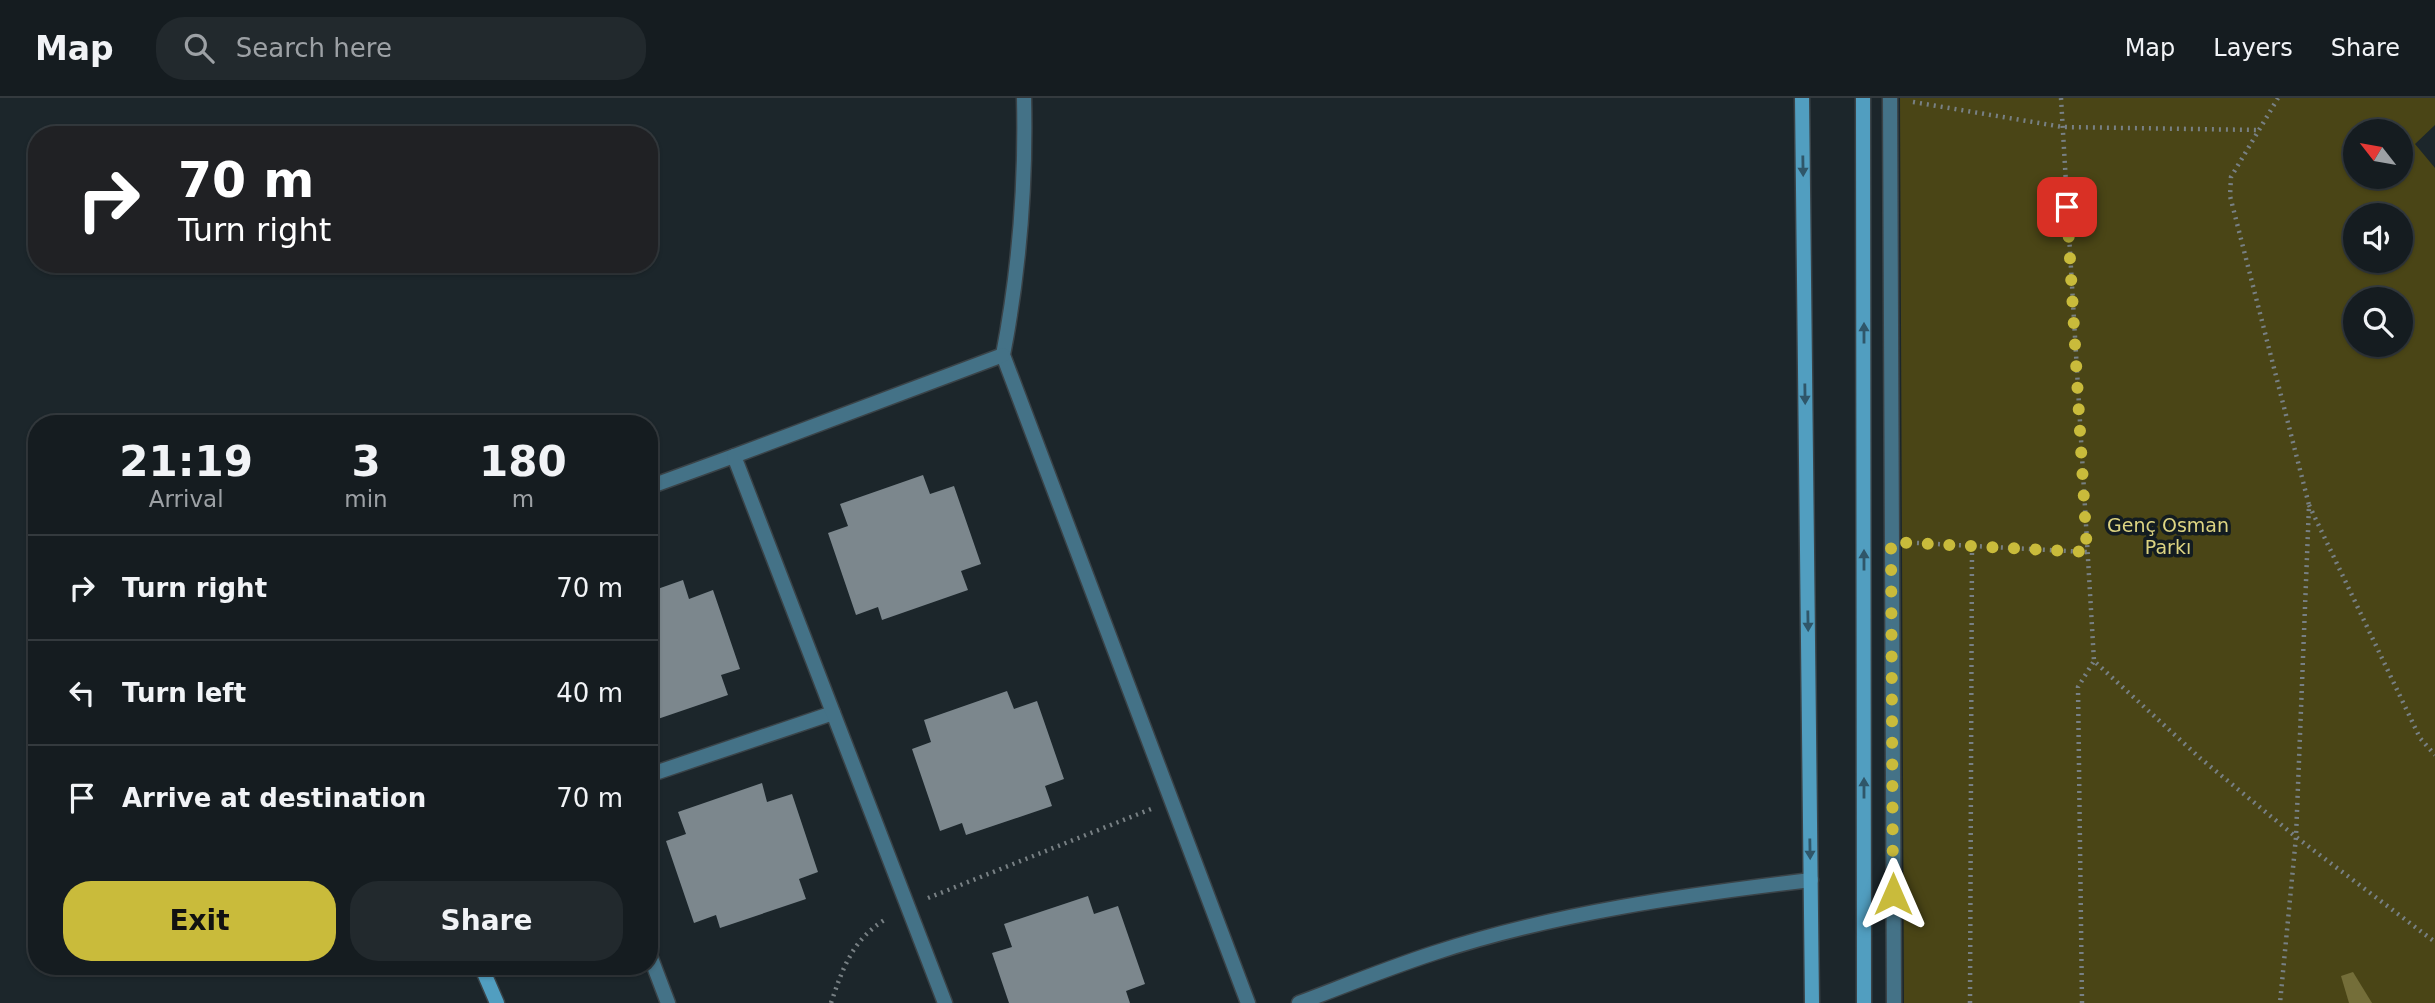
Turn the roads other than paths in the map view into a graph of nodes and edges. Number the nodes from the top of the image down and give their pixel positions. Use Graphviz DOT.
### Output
graph roads {
  1 [pos="1024,98"];
  2 [pos="1802,98"];
  3 [pos="1863,98"];
  4 [pos="1897,99"];
  5 [pos="1003,355"];
  6 [pos="734,456"];
  7 [pos="658,484"];
  8 [pos="833,713"];
  9 [pos="658,772"];
  10 [pos="1811,880"];
  11 [pos="485,975"];
  12 [pos="657,975"];
  13 [pos="498,1003"];
  14 [pos="668,1003"];
  15 [pos="945,1003"];
  16 [pos="1248,1003"];
  17 [pos="1299,1003"];
  18 [pos="1812,1003"];
  19 [pos="1864,1003"];
  20 [pos="1894,1003"];
  1 -- 5 [label="street"];
  2 -- 10 [label="main road, one-way"];
  19 -- 3 [label="main road, one-way"];
  4 -- 20 [label="street"];
  5 -- 6 [label="street"];
  5 -- 16 [label="street"];
  6 -- 7 [label="street"];
  6 -- 8 [label="street"];
  8 -- 9 [label="street"];
  8 -- 15 [label="street"];
  10 -- 17 [label="street"];
  10 -- 18 [label="main road"];
  11 -- 13 [label="main road"];
  12 -- 14 [label="street"];
}
